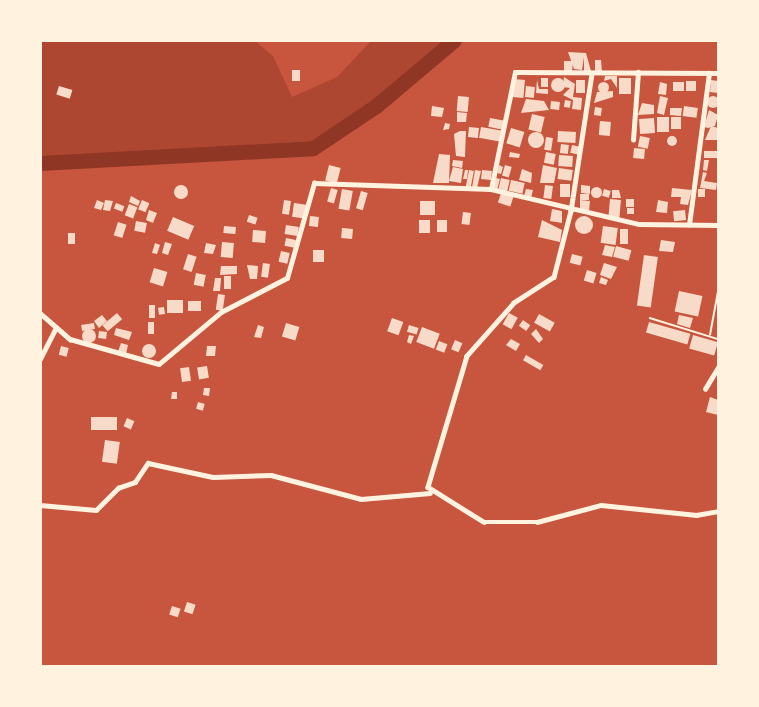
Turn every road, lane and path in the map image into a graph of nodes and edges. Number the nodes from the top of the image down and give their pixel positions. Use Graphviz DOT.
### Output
graph roads {
  1 [pos="638,72"];
  2 [pos="709,73"];
  3 [pos="718,73"];
  4 [pos="592,74"];
  5 [pos="633,140"];
  6 [pos="491,189"];
  7 [pos="571,211"];
  8 [pos="689,225"];
  9 [pos="718,225"];
  10 [pos="718,292"];
  11 [pos="40,313"];
  12 [pos="650,318"];
  13 [pos="56,328"];
  14 [pos="710,336"];
  15 [pos="718,339"];
  16 [pos="40,359"];
  17 [pos="718,367"];
  18 [pos="705,389"];
  19 [pos="430,493"];
  20 [pos="40,505"];
  21 [pos="718,511"];
  1 -- 2 [label="street"];
  1 -- 4 [label="street"];
  1 -- 5 [label="street"];
  2 -- 3 [label="street"];
  2 -- 8 [label="street"];
  4 -- 6 [label="street"];
  4 -- 7 [label="street"];
  6 -- 7 [label="street"];
  6 -- 13 [label="street"];
  7 -- 8 [label="street"];
  7 -- 19 [label="street"];
  8 -- 9 [label="street"];
  10 -- 14 [label="path"];
  11 -- 13 [label="street"];
  12 -- 14 [label="path"];
  13 -- 16 [label="street"];
  14 -- 15 [label="path"];
  17 -- 18 [label="street"];
  19 -- 20 [label="street"];
  19 -- 21 [label="street"];
}
